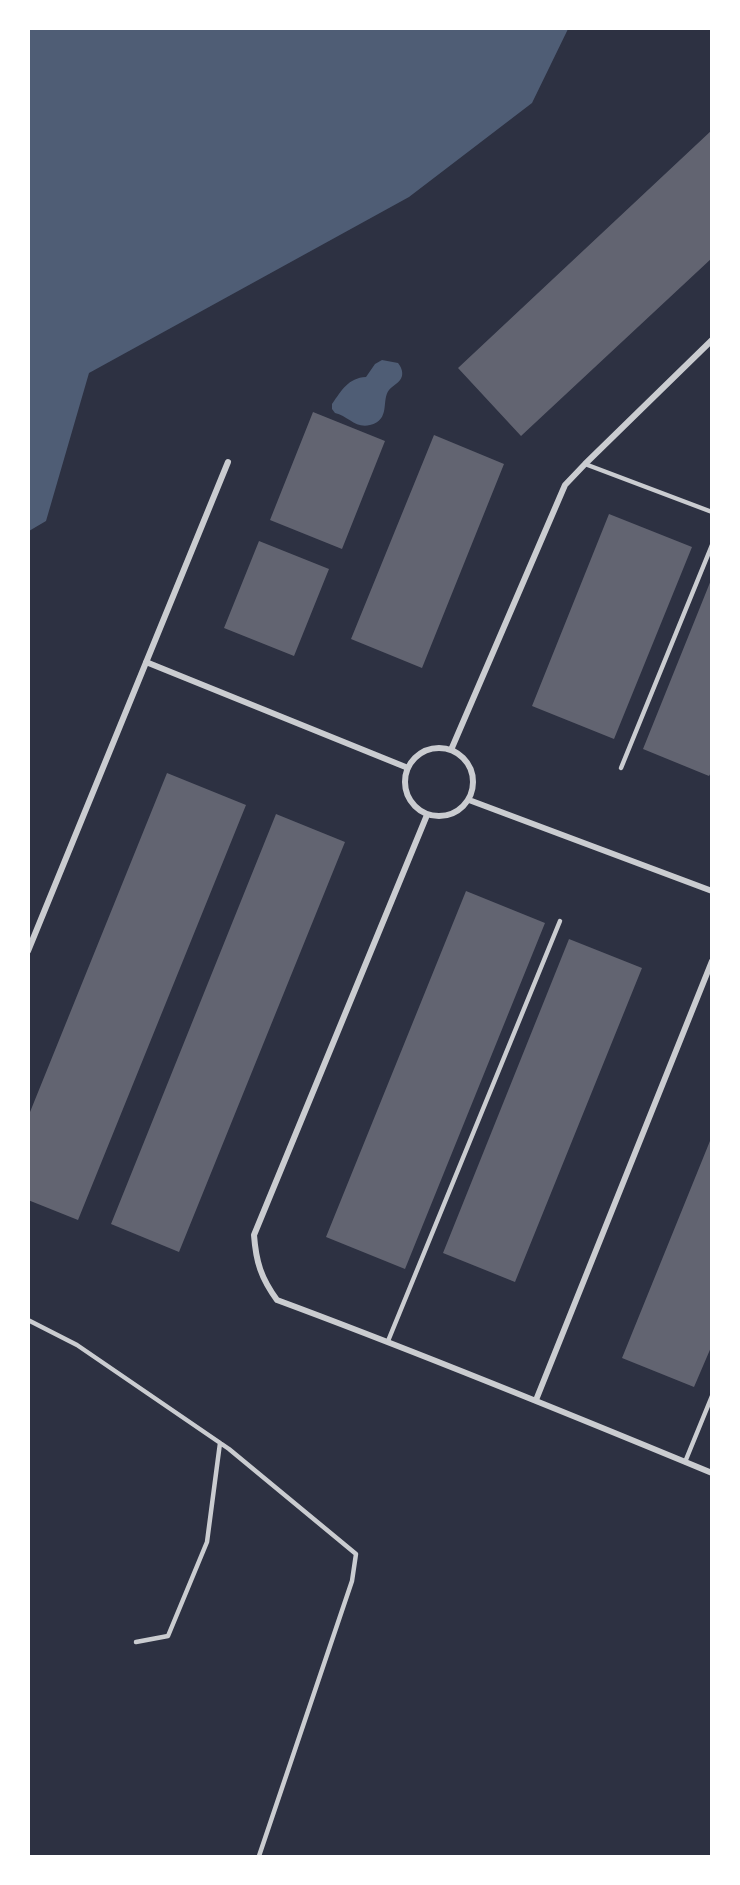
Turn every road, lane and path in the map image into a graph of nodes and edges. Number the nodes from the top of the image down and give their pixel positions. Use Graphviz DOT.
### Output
graph roads {
  1 [pos="711,340"];
  2 [pos="228,462"];
  3 [pos="585,464"];
  4 [pos="711,512"];
  5 [pos="711,545"];
  6 [pos="147,662"];
  7 [pos="451,750"];
  8 [pos="408,768"];
  9 [pos="621,768"];
  10 [pos="469,800"];
  11 [pos="427,815"];
  12 [pos="711,891"];
  13 [pos="560,921"];
  14 [pos="28,951"];
  15 [pos="711,961"];
  16 [pos="28,1320"];
  17 [pos="388,1341"];
  18 [pos="711,1396"];
  19 [pos="536,1400"];
  20 [pos="220,1443"];
  21 [pos="685,1462"];
  22 [pos="711,1473"];
  23 [pos="136,1642"];
  24 [pos="259,1857"];
  1 -- 3 [label="street"];
  2 -- 6 [label="street"];
  3 -- 4 [label="lane"];
  3 -- 7 [label="street"];
  5 -- 9 [label="lane"];
  6 -- 8 [label="street"];
  6 -- 14 [label="street"];
  7 -- 8 [label="street"];
  7 -- 10 [label="street"];
  8 -- 11 [label="street"];
  10 -- 11 [label="street"];
  10 -- 12 [label="street"];
  11 -- 17 [label="street"];
  13 -- 17 [label="lane"];
  15 -- 19 [label="street"];
  16 -- 20 [label="lane"];
  17 -- 19 [label="street"];
  18 -- 21 [label="lane"];
  19 -- 21 [label="street"];
  20 -- 23 [label="lane"];
  20 -- 24 [label="lane"];
  21 -- 22 [label="street"];
}
